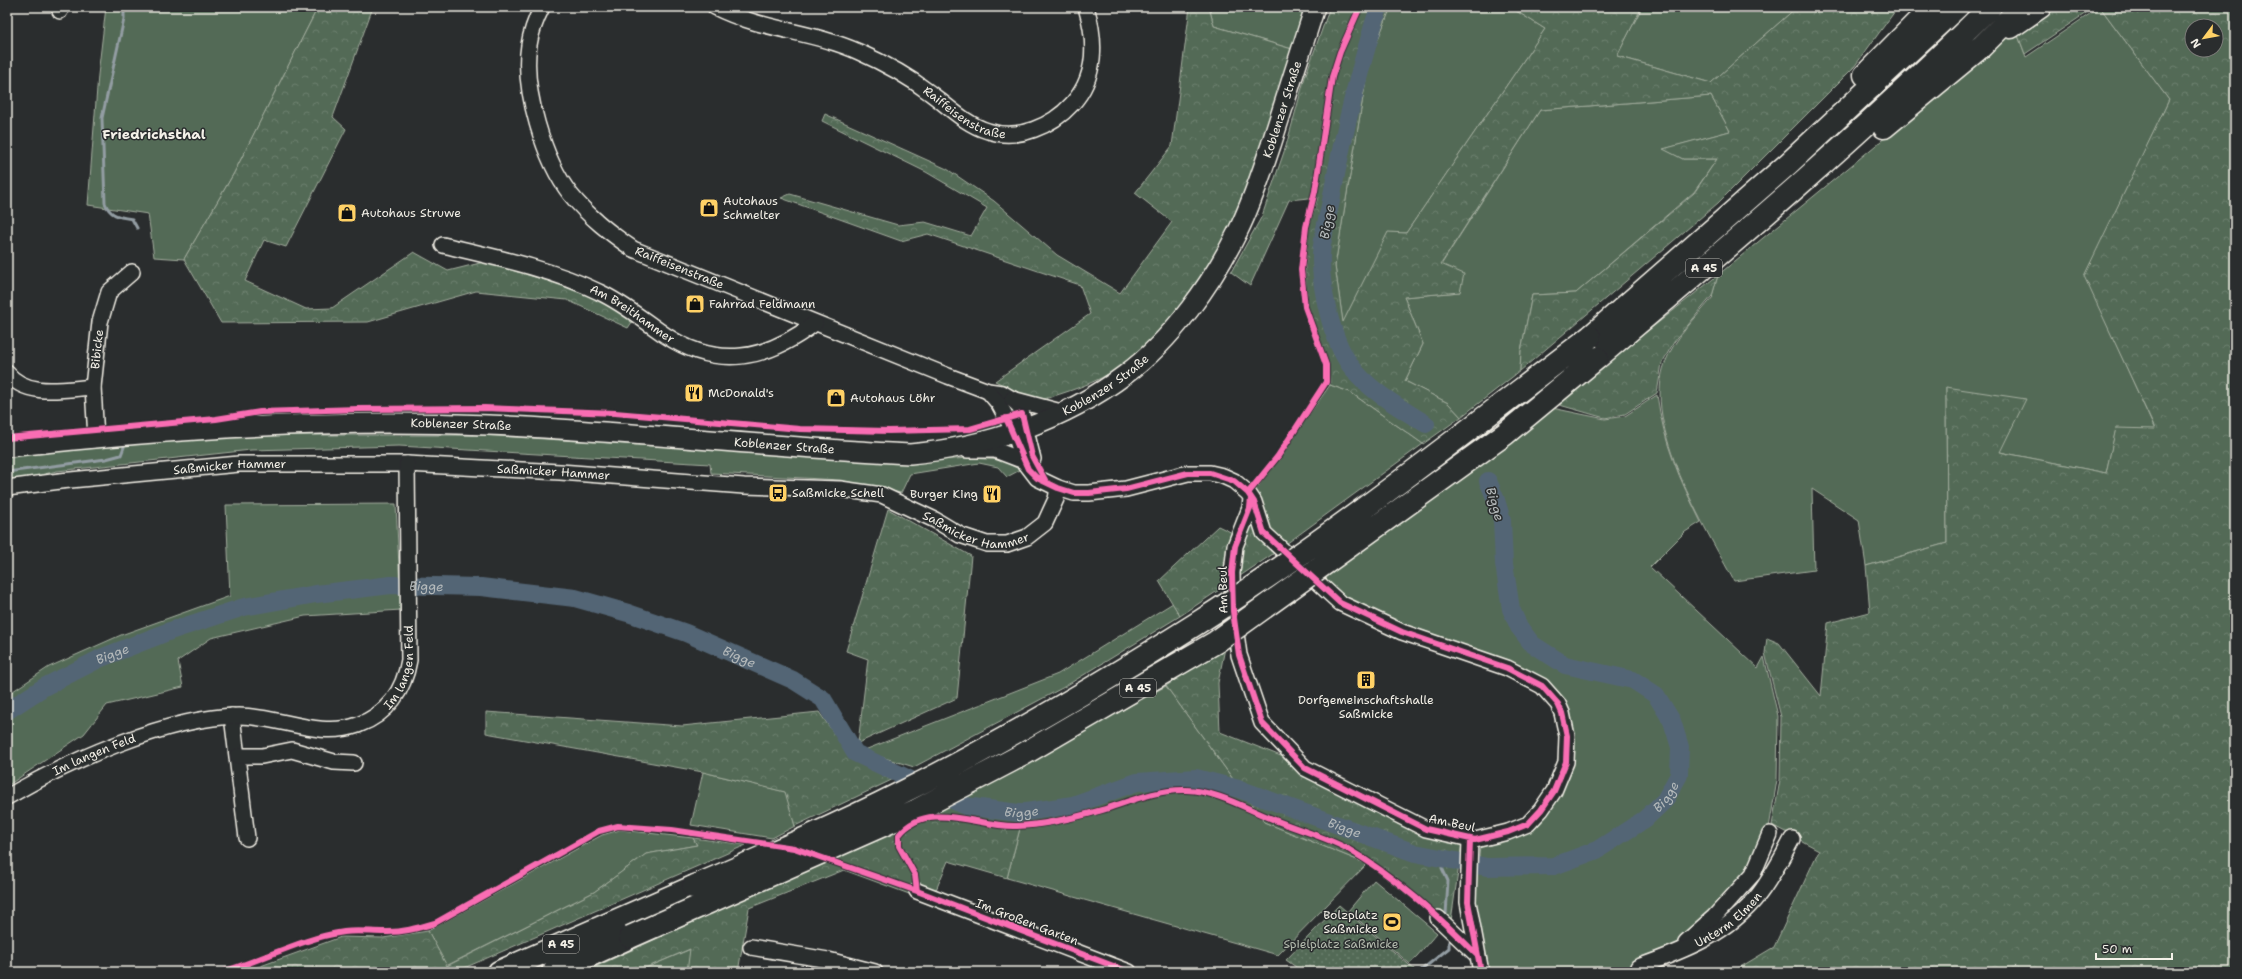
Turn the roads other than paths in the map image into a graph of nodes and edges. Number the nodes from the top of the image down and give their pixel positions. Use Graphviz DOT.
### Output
graph roads {
  1 [pos="542,7"];
  2 [pos="715,7"];
  3 [pos="1086,7"];
  4 [pos="1315,7"];
  5 [pos="1932,7"];
  6 [pos="1957,7"];
  7 [pos="1990,7"];
  8 [pos="2021,7"];
  9 [pos="2040,7"];
  10 [pos="1921,15"];
  11 [pos="1982,46"];
  12 [pos="1788,164"];
  13 [pos="1810,177"];
  14 [pos="443,245"];
  15 [pos="132,272"];
  16 [pos="815,323"];
  17 [pos="7,373"];
  18 [pos="93,387"];
  19 [pos="988,391"];
  20 [pos="1012,399"];
  21 [pos="1061,412"];
  22 [pos="1019,430"];
  23 [pos="96,438"];
  24 [pos="7,447"];
  25 [pos="948,451"];
  26 [pos="1024,461"];
  27 [pos="407,464"];
  28 [pos="1045,480"];
  29 [pos="7,488"];
  30 [pos="1058,488"];
  31 [pos="1249,496"];
  32 [pos="232,716"];
  33 [pos="238,756"];
  34 [pos="354,763"];
  35 [pos="7,797"];
  36 [pos="1770,834"];
  37 [pos="247,838"];
  38 [pos="1470,840"];
  39 [pos="1792,840"];
  40 [pos="918,891"];
  41 [pos="1438,918"];
  42 [pos="751,947"];
  43 [pos="1477,954"];
  44 [pos="827,966"];
  45 [pos="1632,970"];
  46 [pos="499,972"];
  47 [pos="553,972"];
  48 [pos="875,972"];
  49 [pos="1129,972"];
  50 [pos="1481,972"];
  1 -- 16 [label="street, Raiffeisenstraße"];
  2 -- 3 [label="street, Raiffeisenstraße"];
  4 -- 21 [label="main road, Koblenzer Straße"];
  5 -- 10 [label="highway"];
  6 -- 12 [label="highway, A 45"];
  7 -- 13 [label="highway, A 45"];
  8 -- 11 [label="highway"];
  9 -- 11 [label="highway"];
  10 -- 12 [label="highway"];
  11 -- 13 [label="highway"];
  12 -- 46 [label="highway, A 45, bridge"];
  13 -- 47 [label="highway, A 45, bridge"];
  14 -- 16 [label="street, Am Breithammer"];
  15 -- 18 [label="street, Bibicke"];
  16 -- 19 [label="street, Raiffeisenstraße"];
  17 -- 18 [label="street"];
  18 -- 23 [label="street, Bibicke"];
  19 -- 20 [label="street, Raiffeisenstraße"];
  19 -- 22 [label="street"];
  20 -- 21 [label="street, Raiffeisenstraße"];
  20 -- 22 [label="street"];
  21 -- 22 [label="main road, Koblenzer Straße"];
  22 -- 25 [label="main road, Koblenzer Straße"];
  22 -- 26 [label="street"];
  22 -- 28 [label="street"];
  23 -- 24 [label="main road, Koblenzer Straße"];
  23 -- 25 [label="main road, Koblenzer Straße"];
  25 -- 26 [label="street"];
  26 -- 28 [label="street"];
  27 -- 29 [label="street, Saßmicker Hammer"];
  27 -- 30 [label="street, Saßmicker Hammer"];
  27 -- 32 [label="street, Im langen Feld"];
  28 -- 30 [label="street"];
  30 -- 31 [label="street"];
  31 -- 38 [label="street, Am Beul"];
  31 -- 38 [label="street, Am Beul"];
  32 -- 33 [label="street"];
  32 -- 35 [label="street, Im langen Feld"];
  33 -- 34 [label="street"];
  33 -- 37 [label="street"];
  36 -- 45 [label="street, Unterm Elmen"];
  38 -- 43 [label="street"];
  39 -- 45 [label="street, Unterm Elmen"];
  40 -- 49 [label="street, Im Großen Garten"];
  41 -- 43 [label="street"];
  42 -- 44 [label="street"];
  43 -- 50 [label="street"];
  44 -- 48 [label="street"];
}
